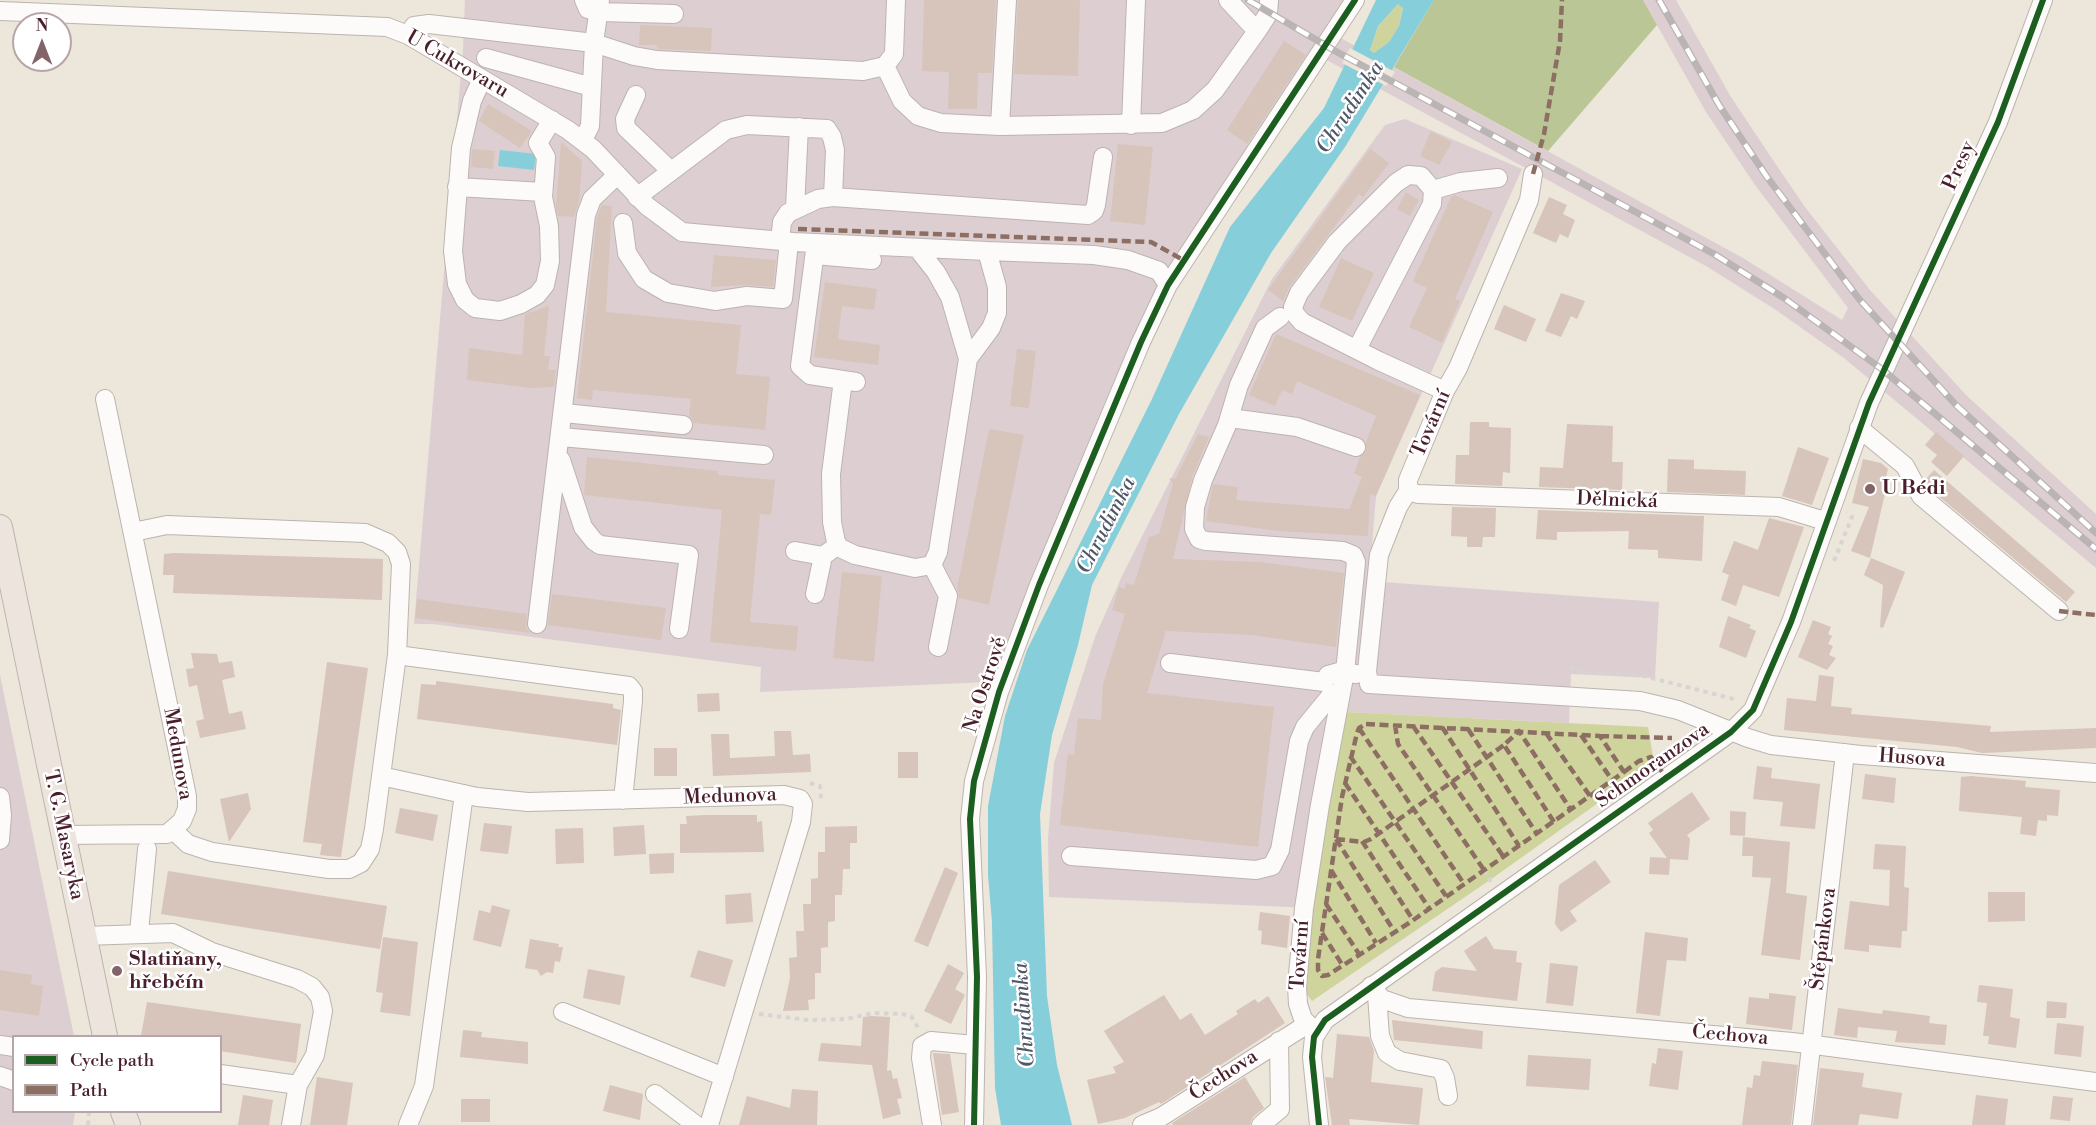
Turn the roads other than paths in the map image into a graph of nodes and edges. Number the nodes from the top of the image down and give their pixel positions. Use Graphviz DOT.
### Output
graph roads {
  1 [pos="584,0"];
  2 [pos="896,0"];
  3 [pos="1006,0"];
  4 [pos="1136,0"];
  5 [pos="1228,0"];
  6 [pos="1269,0"];
  7 [pos="1355,0"];
  8 [pos="2043,0"];
  9 [pos="600,6"];
  10 [pos="0,11"];
  11 [pos="674,14"];
  12 [pos="1257,31"];
  13 [pos="408,35"];
  14 [pos="594,43"];
  15 [pos="486,58"];
  16 [pos="885,66"];
  17 [pos="482,79"];
  18 [pos="592,87"];
  19 [pos="636,95"];
  20 [pos="552,120"];
  21 [pos="1131,125"];
  22 [pos="1000,126"];
  23 [pos="799,127"];
  24 [pos="583,140"];
  25 [pos="1103,157"];
  26 [pos="671,171"];
  27 [pos="1533,174"];
  28 [pos="617,176"];
  29 [pos="1498,178"];
  30 [pos="457,187"];
  31 [pos="1433,190"];
  32 [pos="543,192"];
  33 [pos="637,197"];
  34 [pos="833,197"];
  35 [pos="795,208"];
  36 [pos="623,223"];
  37 [pos="787,241"];
  38 [pos="917,248"];
  39 [pos="815,249"];
  40 [pos="987,251"];
  41 [pos="872,260"];
  42 [pos="1168,285"];
  43 [pos="1280,317"];
  44 [pos="1897,342"];
  45 [pos="1357,350"];
  46 [pos="968,359"];
  47 [pos="1445,391"];
  48 [pos="105,399"];
  49 [pos="564,413"];
  50 [pos="1230,417"];
  51 [pos="683,426"];
  52 [pos="1859,428"];
  53 [pos="560,444"];
  54 [pos="1356,447"];
  55 [pos="764,455"];
  56 [pos="1408,491"];
  57 [pos="1825,521"];
  58 [pos="0,527"];
  59 [pos="133,532"];
  60 [pos="830,550"];
  61 [pos="795,551"];
  62 [pos="932,565"];
  63 [pos="815,594"];
  64 [pos="2059,611"];
  65 [pos="537,624"];
  66 [pos="679,629"];
  67 [pos="938,647"];
  68 [pos="397,655"];
  69 [pos="1170,663"];
  70 [pos="1345,672"];
  71 [pos="1367,680"];
  72 [pos="1332,690"];
  73 [pos="1731,732"];
  74 [pos="1845,753"];
  75 [pos="2096,773"];
  76 [pos="381,776"];
  77 [pos="464,794"];
  78 [pos="0,797"];
  79 [pos="622,800"];
  80 [pos="173,830"];
  81 [pos="63,835"];
  82 [pos="0,840"];
  83 [pos="147,849"];
  84 [pos="1071,856"];
  85 [pos="139,932"];
  86 [pos="84,936"];
  87 [pos="1374,990"];
  88 [pos="563,1012"];
  89 [pos="1311,1028"];
  90 [pos="105,1035"];
  91 [pos="1279,1041"];
  92 [pos="975,1045"];
  93 [pos="1812,1046"];
  94 [pos="222,1074"];
  95 [pos="724,1077"];
  96 [pos="2096,1082"];
  97 [pos="298,1085"];
  98 [pos="655,1094"];
  99 [pos="1448,1096"];
  100 [pos="1163,1121"];
  101 [pos="1319,1121"];
  102 [pos="291,1125"];
  103 [pos="408,1125"];
  104 [pos="696,1125"];
  105 [pos="709,1125"];
  106 [pos="932,1125"];
  107 [pos="974,1125"];
  108 [pos="1142,1125"];
  109 [pos="1262,1125"];
  110 [pos="1803,1125"];
  1 -- 9 [label="street"];
  2 -- 16 [label="street"];
  3 -- 22 [label="street"];
  4 -- 21 [label="street"];
  5 -- 12 [label="street"];
  6 -- 12 [label="street"];
  7 -- 42 [label="street, Na Ostrově"];
  8 -- 44 [label="street, Presy"];
  9 -- 11 [label="street"];
  9 -- 14 [label="street"];
  10 -- 13 [label="street, U Cukrovaru"];
  12 -- 21 [label="street"];
  13 -- 14 [label="street"];
  13 -- 17 [label="street, U Cukrovaru"];
  14 -- 16 [label="street"];
  14 -- 18 [label="street"];
  15 -- 18 [label="street"];
  16 -- 22 [label="street"];
  17 -- 20 [label="street, U Cukrovaru"];
  17 -- 30 [label="street"];
  18 -- 24 [label="street"];
  19 -- 26 [label="street"];
  20 -- 24 [label="street, U Cukrovaru"];
  20 -- 32 [label="street"];
  21 -- 22 [label="street"];
  23 -- 26 [label="street"];
  23 -- 34 [label="street"];
  23 -- 35 [label="street"];
  24 -- 28 [label="street, U Cukrovaru"];
  25 -- 34 [label="street"];
  26 -- 33 [label="street"];
  27 -- 47 [label="street, Tovární"];
  28 -- 33 [label="street, U Cukrovaru"];
  28 -- 49 [label="street"];
  29 -- 31 [label="street"];
  30 -- 32 [label="street"];
  30 -- 32 [label="street"];
  31 -- 45 [label="street"];
  31 -- 45 [label="street"];
  33 -- 37 [label="street, U Cukrovaru"];
  34 -- 35 [label="street"];
  35 -- 37 [label="street"];
  36 -- 37 [label="street"];
  37 -- 39 [label="street, U Cukrovaru"];
  38 -- 39 [label="street"];
  38 -- 40 [label="street"];
  38 -- 46 [label="street"];
  39 -- 41 [label="street"];
  39 -- 60 [label="street"];
  40 -- 42 [label="street"];
  40 -- 46 [label="street"];
  42 -- 92 [label="street, Na Ostrově"];
  43 -- 50 [label="street"];
  44 -- 52 [label="street, Schmoranzova"];
  45 -- 47 [label="street"];
  46 -- 62 [label="street"];
  47 -- 56 [label="street, Tovární"];
  48 -- 59 [label="street, Medunova"];
  49 -- 51 [label="street"];
  49 -- 53 [label="street"];
  50 -- 54 [label="street"];
  50 -- 70 [label="street"];
  52 -- 57 [label="street, Schmoranzova"];
  52 -- 64 [label="street"];
  53 -- 55 [label="street"];
  53 -- 65 [label="street"];
  53 -- 66 [label="street"];
  56 -- 57 [label="street, Dělnická"];
  56 -- 71 [label="street, Tovární"];
  57 -- 73 [label="street, Schmoranzova"];
  58 -- 81 [label="main road, T. G. Masaryka"];
  59 -- 68 [label="street, Medunova"];
  59 -- 80 [label="street, Medunova"];
  60 -- 61 [label="street"];
  60 -- 62 [label="street"];
  60 -- 63 [label="street"];
  62 -- 67 [label="street"];
  68 -- 76 [label="street, Medunova"];
  68 -- 79 [label="street"];
  69 -- 72 [label="street"];
  70 -- 71 [label="street, Husova"];
  70 -- 72 [label="street"];
  71 -- 73 [label="street, Husova"];
  72 -- 84 [label="street"];
  72 -- 89 [label="street, Tovární"];
  73 -- 74 [label="street, Husova"];
  73 -- 87 [label="street, Schmoranzova"];
  74 -- 75 [label="street, Husova"];
  74 -- 93 [label="street, Štěpánkova"];
  76 -- 77 [label="street, Medunova"];
  76 -- 80 [label="street, Medunova"];
  77 -- 79 [label="street, Medunova"];
  77 -- 103 [label="street"];
  78 -- 82 [label="street"];
  79 -- 95 [label="street, Medunova"];
  80 -- 81 [label="street"];
  81 -- 86 [label="main road, T. G. Masaryka"];
  83 -- 85 [label="street"];
  85 -- 86 [label="street"];
  85 -- 97 [label="street"];
  86 -- 90 [label="main road, T. G. Masaryka"];
  87 -- 89 [label="street, Schmoranzova"];
  87 -- 93 [label="street, Čechova"];
  87 -- 99 [label="street"];
  88 -- 95 [label="street"];
  89 -- 91 [label="street, Čechova"];
  89 -- 101 [label="street"];
  91 -- 100 [label="street, Čechova"];
  91 -- 109 [label="street"];
  92 -- 106 [label="street"];
  92 -- 107 [label="street, Na Ostrově"];
  93 -- 96 [label="street, Čechova"];
  93 -- 110 [label="street, Štěpánkova"];
  94 -- 97 [label="street"];
  95 -- 105 [label="street, Medunova"];
  97 -- 102 [label="street"];
  98 -- 104 [label="street"];
  100 -- 108 [label="street, Čechova"];
}
